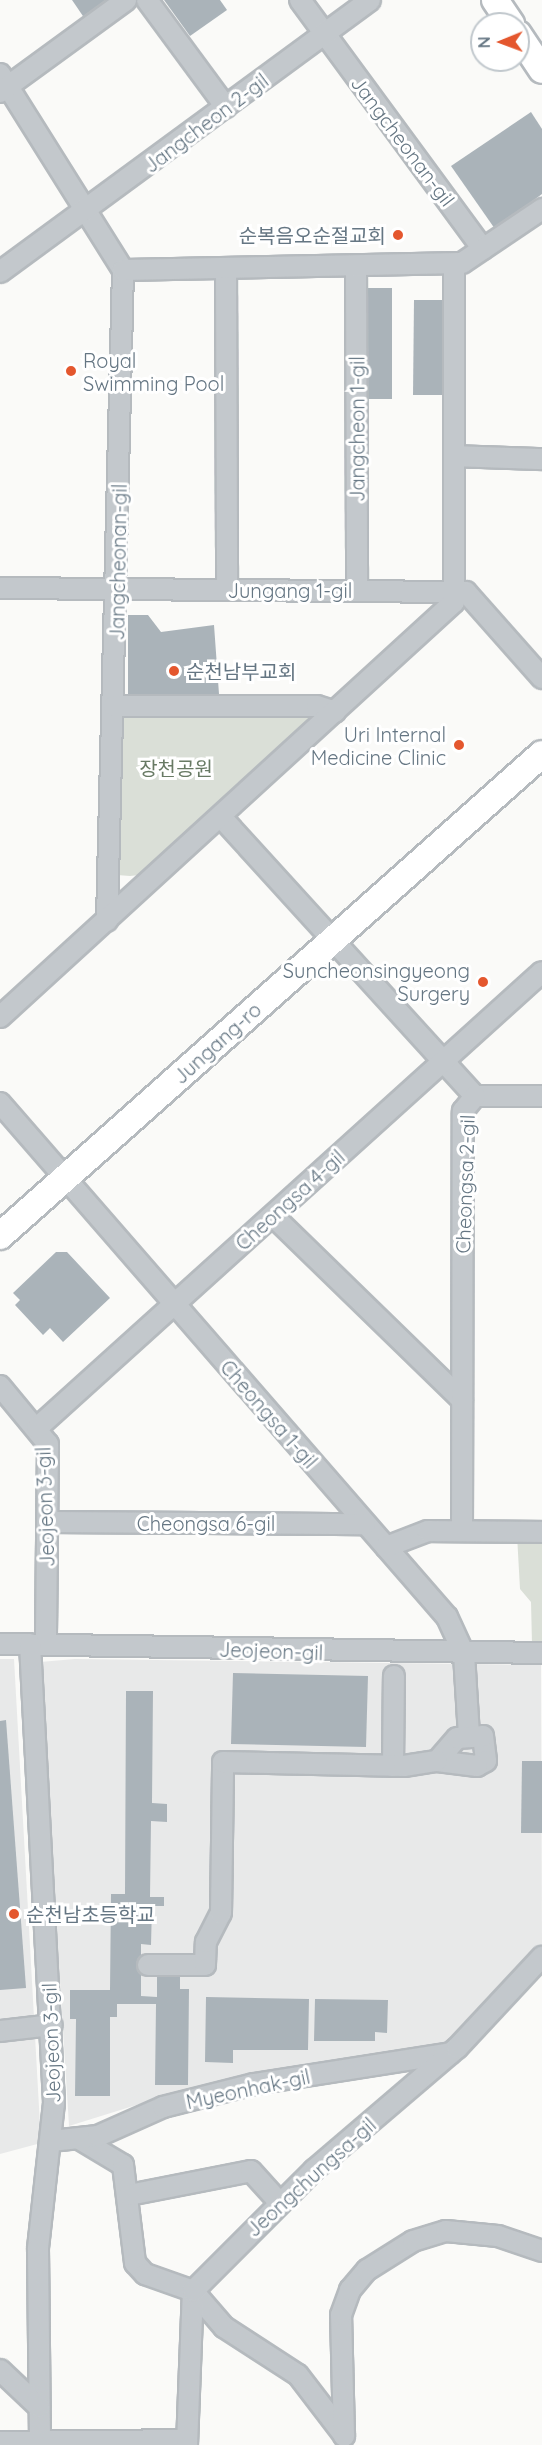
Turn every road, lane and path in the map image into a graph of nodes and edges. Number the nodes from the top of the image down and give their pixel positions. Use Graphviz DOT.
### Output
graph roads {
  1 [pos="126,0"];
  2 [pos="147,0"];
  3 [pos="300,0"];
  4 [pos="370,0"];
  5 [pos="324,34"];
  6 [pos="530,52"];
  7 [pos="542,70"];
  8 [pos="2,86"];
  9 [pos="226,107"];
  10 [pos="542,209"];
  11 [pos="87,212"];
  12 [pos="483,249"];
  13 [pos="454,264"];
  14 [pos="356,267"];
  15 [pos="226,268"];
  16 [pos="123,270"];
  17 [pos="0,272"];
  18 [pos="455,456"];
  19 [pos="542,459"];
  20 [pos="0,588"];
  21 [pos="118,588"];
  22 [pos="227,590"];
  23 [pos="357,591"];
  24 [pos="454,591"];
  25 [pos="542,678"];
  26 [pos="114,706"];
  27 [pos="335,712"];
  28 [pos="542,754"];
  29 [pos="221,817"];
  30 [pos="107,921"];
  31 [pos="333,940"];
  32 [pos="542,972"];
  33 [pos="0,1017"];
  34 [pos="442,1063"];
  35 [pos="475,1096"];
  36 [pos="542,1096"];
  37 [pos="0,1103"];
  38 [pos="66,1179"];
  39 [pos="273,1216"];
  40 [pos="0,1236"];
  41 [pos="174,1304"];
  42 [pos="0,1386"];
  43 [pos="462,1400"];
  44 [pos="37,1428"];
  45 [pos="48,1522"];
  46 [pos="365,1524"];
  47 [pos="462,1530"];
  48 [pos="542,1532"];
  49 [pos="386,1547"];
  50 [pos="0,1644"];
  51 [pos="38,1644"];
  52 [pos="542,1653"];
  53 [pos="464,1654"];
  54 [pos="394,1676"];
  55 [pos="469,1735"];
  56 [pos="437,1761"];
  57 [pos="393,1766"];
  58 [pos="542,1957"];
  59 [pos="148,1965"];
  60 [pos="52,2025"];
  61 [pos="0,2031"];
  62 [pos="450,2054"];
  63 [pos="81,2140"];
  64 [pos="51,2141"];
  65 [pos="129,2195"];
  66 [pos="280,2203"];
  67 [pos="542,2251"];
  68 [pos="193,2291"];
  69 [pos="0,2370"];
  70 [pos="39,2407"];
  71 [pos="345,2440"];
  72 [pos="0,2442"];
  73 [pos="40,2443"];
  74 [pos="187,2443"];
  1 -- 8 [label="street"];
  2 -- 9 [label="street"];
  3 -- 5 [label="street"];
  4 -- 5 [label="street, Jangcheon 2-gil"];
  5 -- 9 [label="street, Jangcheon 2-gil"];
  5 -- 12 [label="street, Jangcheonan-gil"];
  6 -- 7 [label="main road"];
  8 -- 11 [label="street"];
  9 -- 11 [label="street, Jangcheon 2-gil"];
  10 -- 12 [label="street"];
  11 -- 16 [label="street"];
  11 -- 17 [label="street, Jangcheon 2-gil"];
  12 -- 13 [label="street"];
  13 -- 14 [label="street"];
  13 -- 18 [label="street"];
  14 -- 15 [label="street"];
  14 -- 23 [label="street, Jangcheon 1-gil"];
  15 -- 16 [label="street"];
  15 -- 22 [label="street"];
  16 -- 21 [label="street, Jangcheonan-gil"];
  18 -- 19 [label="street"];
  18 -- 24 [label="street"];
  20 -- 21 [label="street, Jungang 1-gil"];
  21 -- 22 [label="street, Jungang 1-gil"];
  21 -- 26 [label="street, Jangcheonan-gil"];
  22 -- 23 [label="street, Jungang 1-gil"];
  23 -- 24 [label="street, Jungang 1-gil"];
  24 -- 25 [label="street"];
  24 -- 27 [label="street"];
  26 -- 27 [label="street"];
  26 -- 30 [label="street, Jangcheonan-gil"];
  27 -- 29 [label="street"];
  28 -- 31 [label="main road, Jungang-ro"];
  29 -- 30 [label="street"];
  29 -- 31 [label="street, Cheongsa 2-gil"];
  30 -- 33 [label="street"];
  31 -- 34 [label="street, Cheongsa 2-gil"];
  31 -- 38 [label="main road, Jungang-ro"];
  32 -- 34 [label="street, Cheongsa 4-gil"];
  34 -- 35 [label="street, Cheongsa 2-gil"];
  34 -- 39 [label="street, Cheongsa 4-gil"];
  35 -- 36 [label="street"];
  35 -- 43 [label="street, Cheongsa 2-gil"];
  37 -- 38 [label="street, Cheongsa 1-gil"];
  38 -- 40 [label="main road, Jungang-ro"];
  38 -- 41 [label="street, Cheongsa 1-gil"];
  39 -- 41 [label="street, Cheongsa 4-gil"];
  39 -- 43 [label="street"];
  41 -- 44 [label="street, Cheongsa 4-gil"];
  41 -- 46 [label="street, Cheongsa 1-gil"];
  42 -- 44 [label="street, Jeojeon 3-gil"];
  43 -- 47 [label="street, Cheongsa 2-gil"];
  44 -- 45 [label="street, Jeojeon 3-gil"];
  45 -- 46 [label="street, Cheongsa 6-gil"];
  45 -- 51 [label="street, Jeojeon 3-gil"];
  46 -- 49 [label="street, Cheongsa 1-gil"];
  47 -- 48 [label="street"];
  47 -- 49 [label="street"];
  49 -- 53 [label="street, Cheongsa 1-gil"];
  50 -- 51 [label="street, Jeojeon-gil"];
  51 -- 53 [label="street, Jeojeon-gil"];
  51 -- 60 [label="street, Jeojeon 3-gil"];
  52 -- 53 [label="street, Jeojeon-gil"];
  53 -- 55 [label="street"];
  54 -- 57 [label="street"];
  55 -- 56 [label="street"];
  55 -- 56 [label="street"];
  56 -- 57 [label="street"];
  57 -- 59 [label="street"];
  58 -- 62 [label="street, Jeongchungsa-gil"];
  60 -- 61 [label="street"];
  60 -- 64 [label="street, Jeojeon 3-gil"];
  62 -- 63 [label="street, Myeonhak-gil"];
  62 -- 66 [label="street, Jeongchungsa-gil"];
  63 -- 64 [label="street, Myeonhak-gil"];
  63 -- 65 [label="street"];
  64 -- 70 [label="street, Jeojeon 3-gil"];
  65 -- 66 [label="street"];
  65 -- 68 [label="street"];
  66 -- 68 [label="street, Jeongchungsa-gil"];
  67 -- 71 [label="street"];
  68 -- 71 [label="street"];
  68 -- 74 [label="street"];
  69 -- 70 [label="street"];
  70 -- 73 [label="street, Jeojeon 3-gil"];
  72 -- 73 [label="street"];
  73 -- 74 [label="street"];
}
